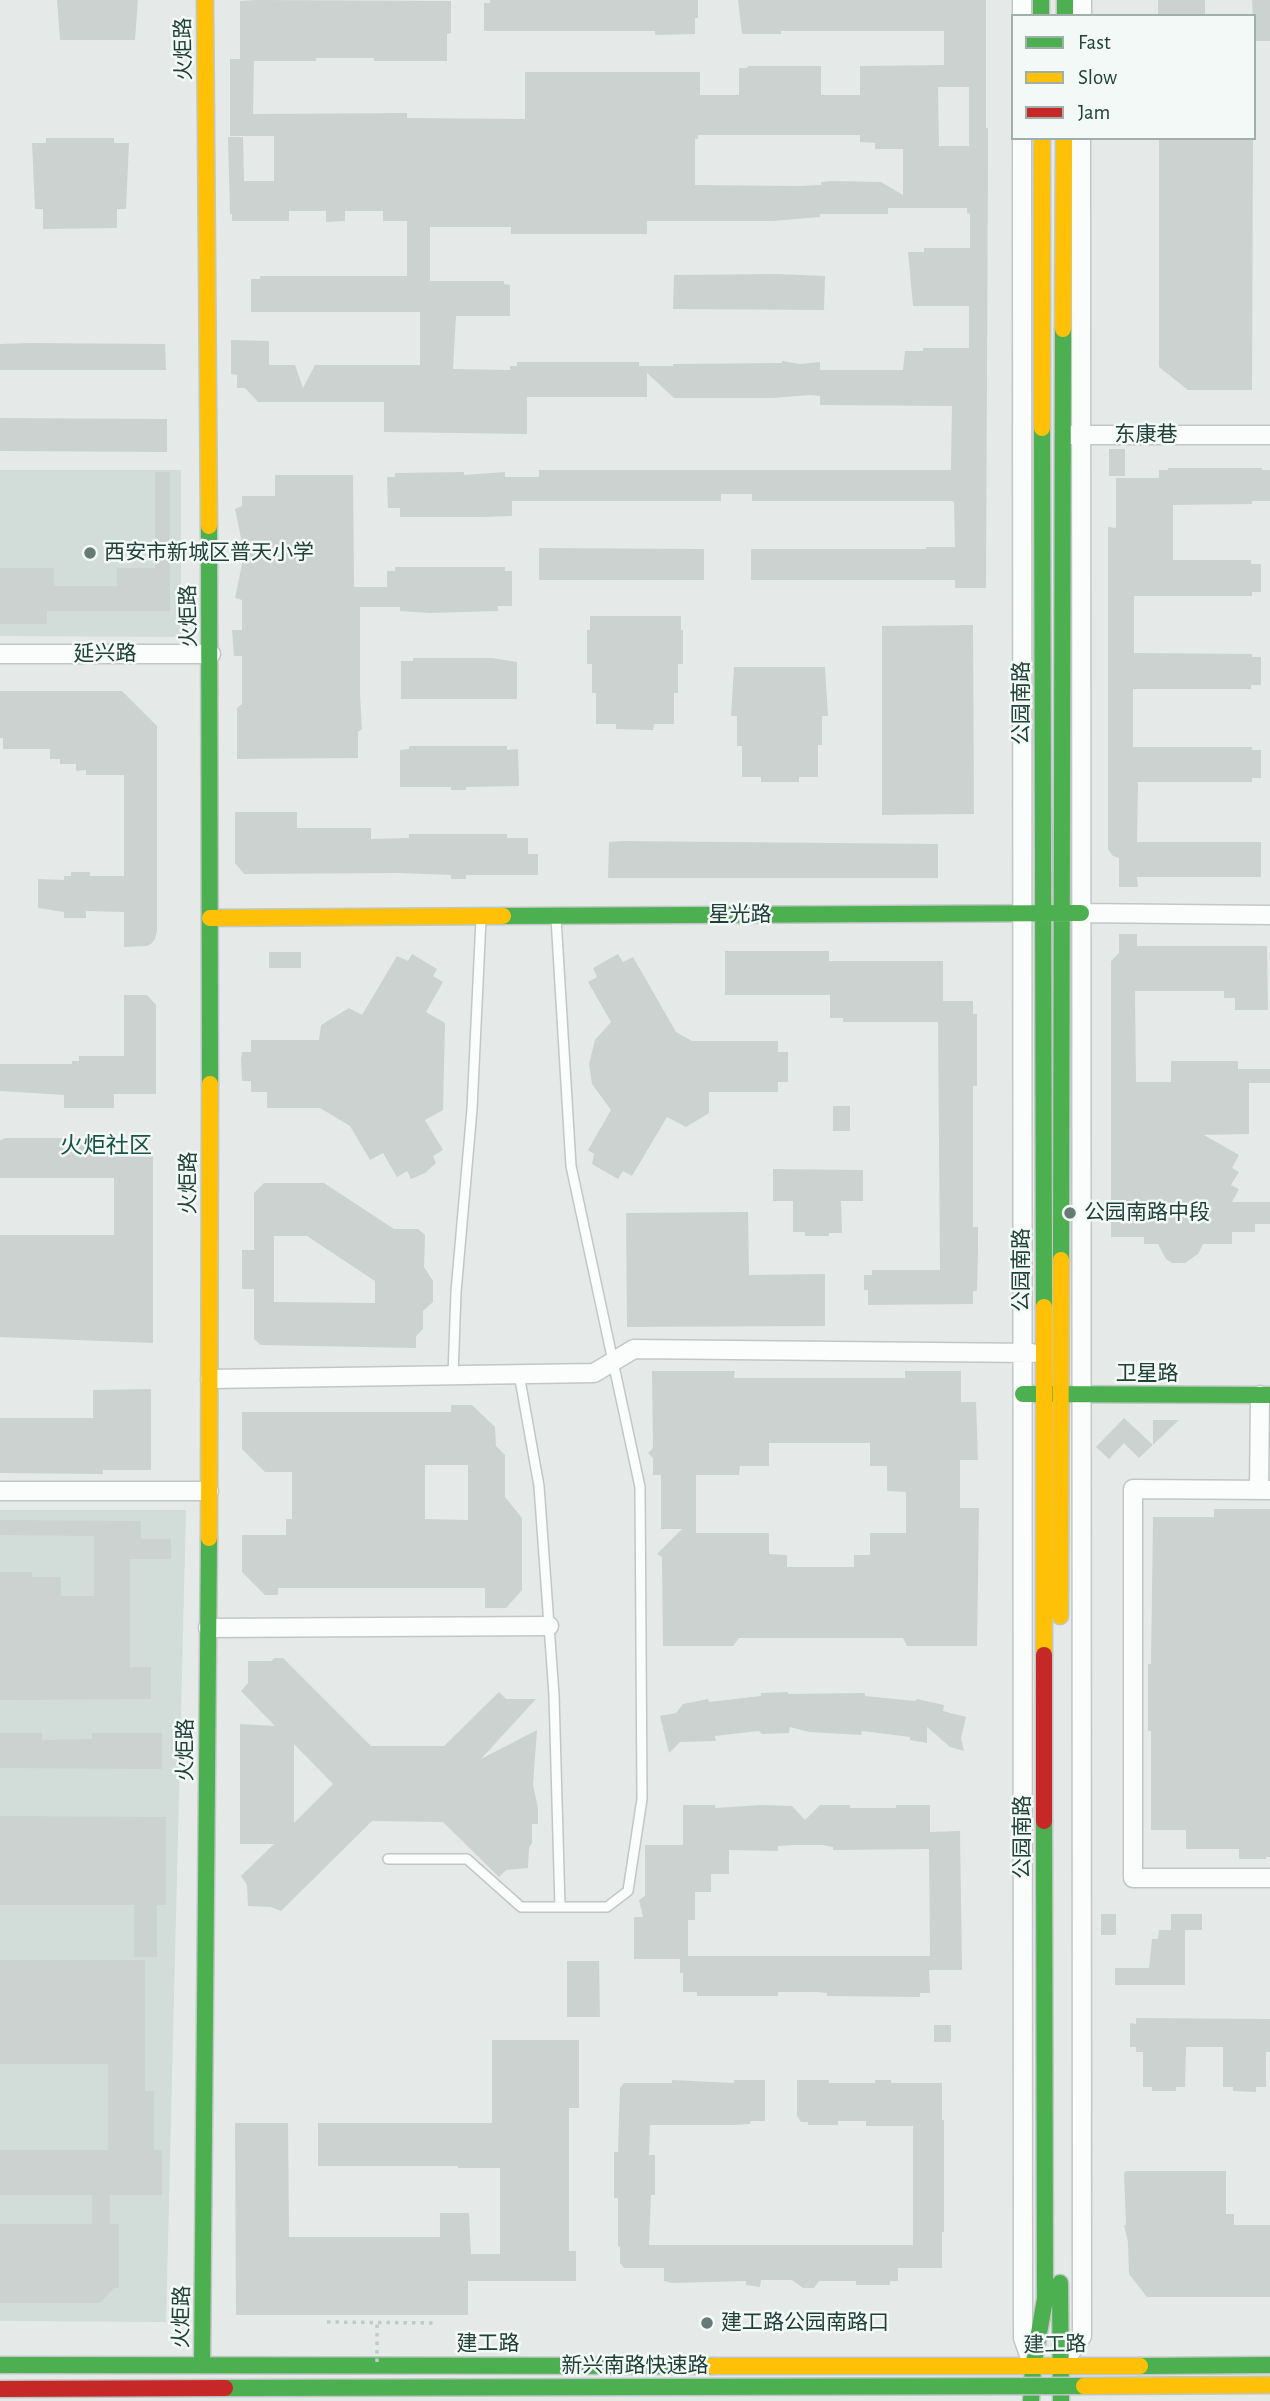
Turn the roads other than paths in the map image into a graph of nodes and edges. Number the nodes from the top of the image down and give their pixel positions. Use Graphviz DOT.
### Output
graph roads {
  1 [pos="205,0"];
  2 [pos="1022,140"];
  3 [pos="1042,140"];
  4 [pos="1064,140"];
  5 [pos="1081,140"];
  6 [pos="1042,435"];
  7 [pos="1072,435"];
  8 [pos="1270,435"];
  9 [pos="1023,436"];
  10 [pos="0,654"];
  11 [pos="211,654"];
  12 [pos="1044,913"];
  13 [pos="1062,913"];
  14 [pos="1081,913"];
  15 [pos="1023,914"];
  16 [pos="1270,915"];
  17 [pos="556,916"];
  18 [pos="481,917"];
  19 [pos="210,919"];
  20 [pos="1023,1353"];
  21 [pos="1042,1353"];
  22 [pos="613,1362"];
  23 [pos="520,1374"];
  24 [pos="453,1375"];
  25 [pos="210,1379"];
  26 [pos="1023,1394"];
  27 [pos="1042,1394"];
  28 [pos="1060,1394"];
  29 [pos="1080,1394"];
  30 [pos="1265,1395"];
  31 [pos="1264,1490"];
  32 [pos="0,1491"];
  33 [pos="209,1491"];
  34 [pos="550,1626"];
  35 [pos="208,1628"];
  36 [pos="1060,1630"];
  37 [pos="1060,1840"];
  38 [pos="388,1858"];
  39 [pos="1270,1878"];
  40 [pos="560,1907"];
  41 [pos="0,2365"];
  42 [pos="202,2365"];
  43 [pos="1270,2365"];
  44 [pos="1033,2367"];
  45 [pos="1060,2367"];
  46 [pos="1270,2385"];
  47 [pos="0,2389"];
  48 [pos="1031,2401"];
  49 [pos="1061,2401"];
  1 -- 11 [label="main road, 火炬路"];
  2 -- 9 [label="street"];
  3 -- 6 [label="main road, 公园南路"];
  4 -- 7 [label="main road, 公园南路"];
  5 -- 7 [label="street"];
  6 -- 7 [label="street, 东康巷"];
  6 -- 9 [label="street, 东康巷"];
  6 -- 12 [label="main road, 公园南路"];
  7 -- 8 [label="street, 东康巷"];
  7 -- 13 [label="main road, 公园南路"];
  7 -- 14 [label="street"];
  9 -- 15 [label="street"];
  10 -- 11 [label="street, 延兴路"];
  11 -- 19 [label="main road, 火炬路"];
  12 -- 13 [label="main road, 星光路"];
  12 -- 15 [label="main road, 星光路"];
  12 -- 21 [label="main road, 公园南路"];
  13 -- 14 [label="main road, 星光路"];
  13 -- 28 [label="main road, 公园南路"];
  14 -- 16 [label="street, 星光路"];
  14 -- 29 [label="street"];
  15 -- 17 [label="main road, 星光路"];
  15 -- 20 [label="street"];
  17 -- 18 [label="main road, 星光路"];
  17 -- 22 [label="lane"];
  18 -- 19 [label="main road, 星光路"];
  18 -- 24 [label="lane"];
  19 -- 25 [label="main road, 火炬路"];
  20 -- 21 [label="street"];
  20 -- 22 [label="street"];
  20 -- 26 [label="street"];
  21 -- 27 [label="main road, 公园南路"];
  22 -- 23 [label="street"];
  22 -- 40 [label="lane"];
  23 -- 24 [label="street"];
  23 -- 34 [label="lane"];
  24 -- 25 [label="street"];
  25 -- 33 [label="main road, 火炬路"];
  26 -- 27 [label="main road, 卫星路"];
  26 -- 44 [label="street"];
  27 -- 28 [label="main road, 卫星路"];
  27 -- 44 [label="main road, 公园南路"];
  28 -- 29 [label="main road, 卫星路"];
  28 -- 36 [label="main road, 公园南路"];
  29 -- 30 [label="main road, 卫星路"];
  29 -- 45 [label="street"];
  30 -- 31 [label="street"];
  31 -- 39 [label="street"];
  32 -- 33 [label="street"];
  33 -- 35 [label="main road, 火炬路"];
  34 -- 35 [label="street"];
  34 -- 40 [label="lane"];
  35 -- 42 [label="main road, 火炬路"];
  37 -- 45 [label="main road, 公园南路"];
  38 -- 40 [label="lane"];
  41 -- 42 [label="main road, 建工路"];
  42 -- 44 [label="main road, 建工路"];
  43 -- 45 [label="main road, 建工路"];
  44 -- 45 [label="main road, 建工路"];
  44 -- 48 [label="main road, 公园南路"];
  45 -- 49 [label="main road, 公园南路"];
  46 -- 47 [label="main road, 新兴南路快速路, bridge"];
}
